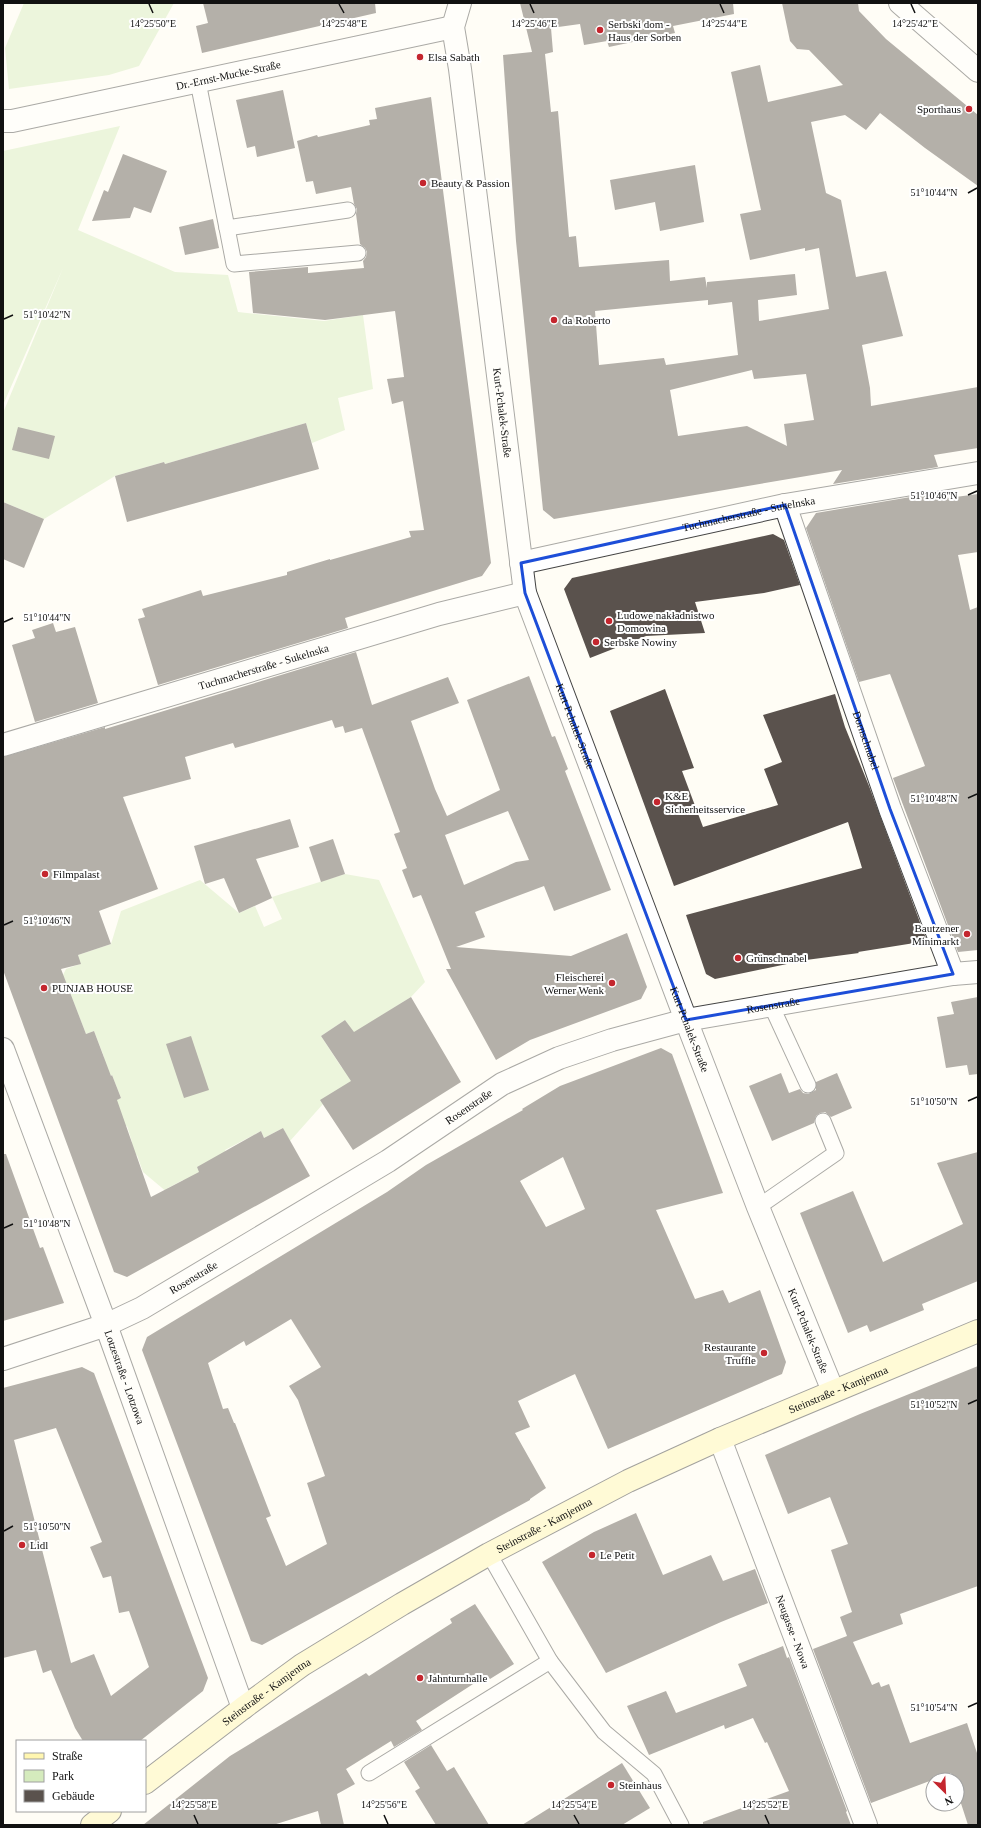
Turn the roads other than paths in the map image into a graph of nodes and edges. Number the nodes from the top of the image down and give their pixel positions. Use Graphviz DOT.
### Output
graph roads {
  1 [pos="460,3"];
  2 [pos="900,3"];
  3 [pos="453,27"];
  4 [pos="978,71"];
  5 [pos="198,82"];
  6 [pos="3,121"];
  7 [pos="348,210"];
  8 [pos="227,228"];
  9 [pos="358,253"];
  10 [pos="978,473"];
  11 [pos="785,505"];
  12 [pos="521,563"];
  13 [pos="525,593"];
  14 [pos="3,745"];
  15 [pos="978,972"];
  16 [pos="953,974"];
  17 [pos="771,1005"];
  18 [pos="686,1020"];
  19 [pos="3,1049"];
  20 [pos="808,1085"];
  21 [pos="823,1121"];
  22 [pos="758,1207"];
  23 [pos="106,1325"];
  24 [pos="978,1331"];
  25 [pos="3,1359"];
  26 [pos="833,1391"];
  27 [pos="720,1439"];
  28 [pos="489,1554"];
  29 [pos="550,1661"];
  30 [pos="243,1708"];
  31 [pos="369,1773"];
  32 [pos="146,1783"];
  33 [pos="109,1812"];
  34 [pos="92,1825"];
  35 [pos="681,1825"];
  36 [pos="866,1825"];
  1 -- 3 [label="street"];
  2 -- 4 [label="street"];
  3 -- 5 [label="street, Dr.-Ernst-Mucke-Straße"];
  3 -- 12 [label="street, Kurt-Pchalek-Straße"];
  5 -- 6 [label="street, Dr.-Ernst-Mucke-Straße"];
  5 -- 8 [label="lane"];
  7 -- 8 [label="lane"];
  8 -- 9 [label="lane"];
  10 -- 11 [label="street, Tuchmacherstraße - Sukelnska"];
  11 -- 12 [label="street, Tuchmacherstraße - Sukelnska"];
  11 -- 16 [label="street, Dornschnabel"];
  12 -- 13 [label="street, Kurt-Pchalek-Straße"];
  13 -- 14 [label="street, Tuchmacherstraße - Sukelnska"];
  13 -- 18 [label="street, Kurt-Pchalek-Straße"];
  15 -- 16 [label="street, Rosenstraße"];
  16 -- 17 [label="street, Rosenstraße"];
  17 -- 18 [label="street, Rosenstraße"];
  17 -- 20 [label="lane"];
  18 -- 22 [label="street, Kurt-Pchalek-Straße"];
  18 -- 23 [label="street, Rosenstraße"];
  19 -- 23 [label="street, Lotzestraße - Lotzowa"];
  21 -- 22 [label="lane"];
  22 -- 26 [label="street, Kurt-Pchalek-Straße"];
  23 -- 25 [label="street, Rosenstraße"];
  23 -- 30 [label="street, Lotzestraße - Lotzowa"];
  24 -- 26 [label="main road, Steinstraße - Kamjentna"];
  26 -- 27 [label="main road, Steinstraße - Kamjentna"];
  27 -- 28 [label="main road, Steinstraße - Kamjentna"];
  27 -- 36 [label="street, Neugasse - Nowa"];
  28 -- 29 [label="lane"];
  28 -- 30 [label="main road, Steinstraße - Kamjentna"];
  29 -- 31 [label="lane"];
  29 -- 35 [label="lane"];
  30 -- 32 [label="main road, Steinstraße - Kamjentna"];
  33 -- 34 [label="main road"];
}
